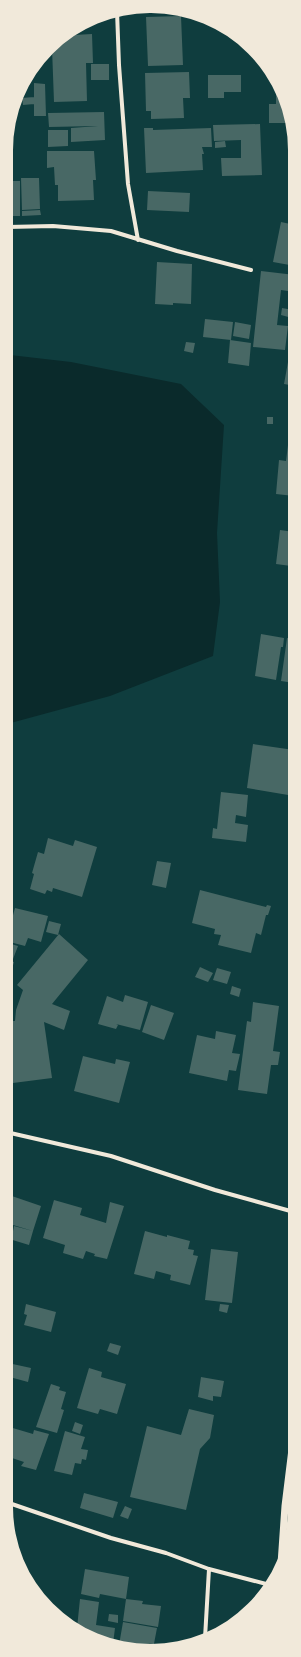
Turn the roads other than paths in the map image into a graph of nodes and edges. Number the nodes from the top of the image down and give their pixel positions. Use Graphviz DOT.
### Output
graph roads {
  1 [pos="117,18"];
  2 [pos="13,227"];
  3 [pos="138,240"];
  4 [pos="251,270"];
  5 [pos="13,1134"];
  6 [pos="288,1210"];
  7 [pos="288,1482"];
  8 [pos="13,1504"];
  9 [pos="282,1545"];
  10 [pos="209,1569"];
  11 [pos="265,1584"];
  12 [pos="205,1633"];
  1 -- 3 [label="street"];
  2 -- 3 [label="street"];
  3 -- 4 [label="street"];
  5 -- 6 [label="street"];
  7 -- 9 [label="street"];
  8 -- 10 [label="street"];
  10 -- 11 [label="street"];
  10 -- 12 [label="street"];
}
